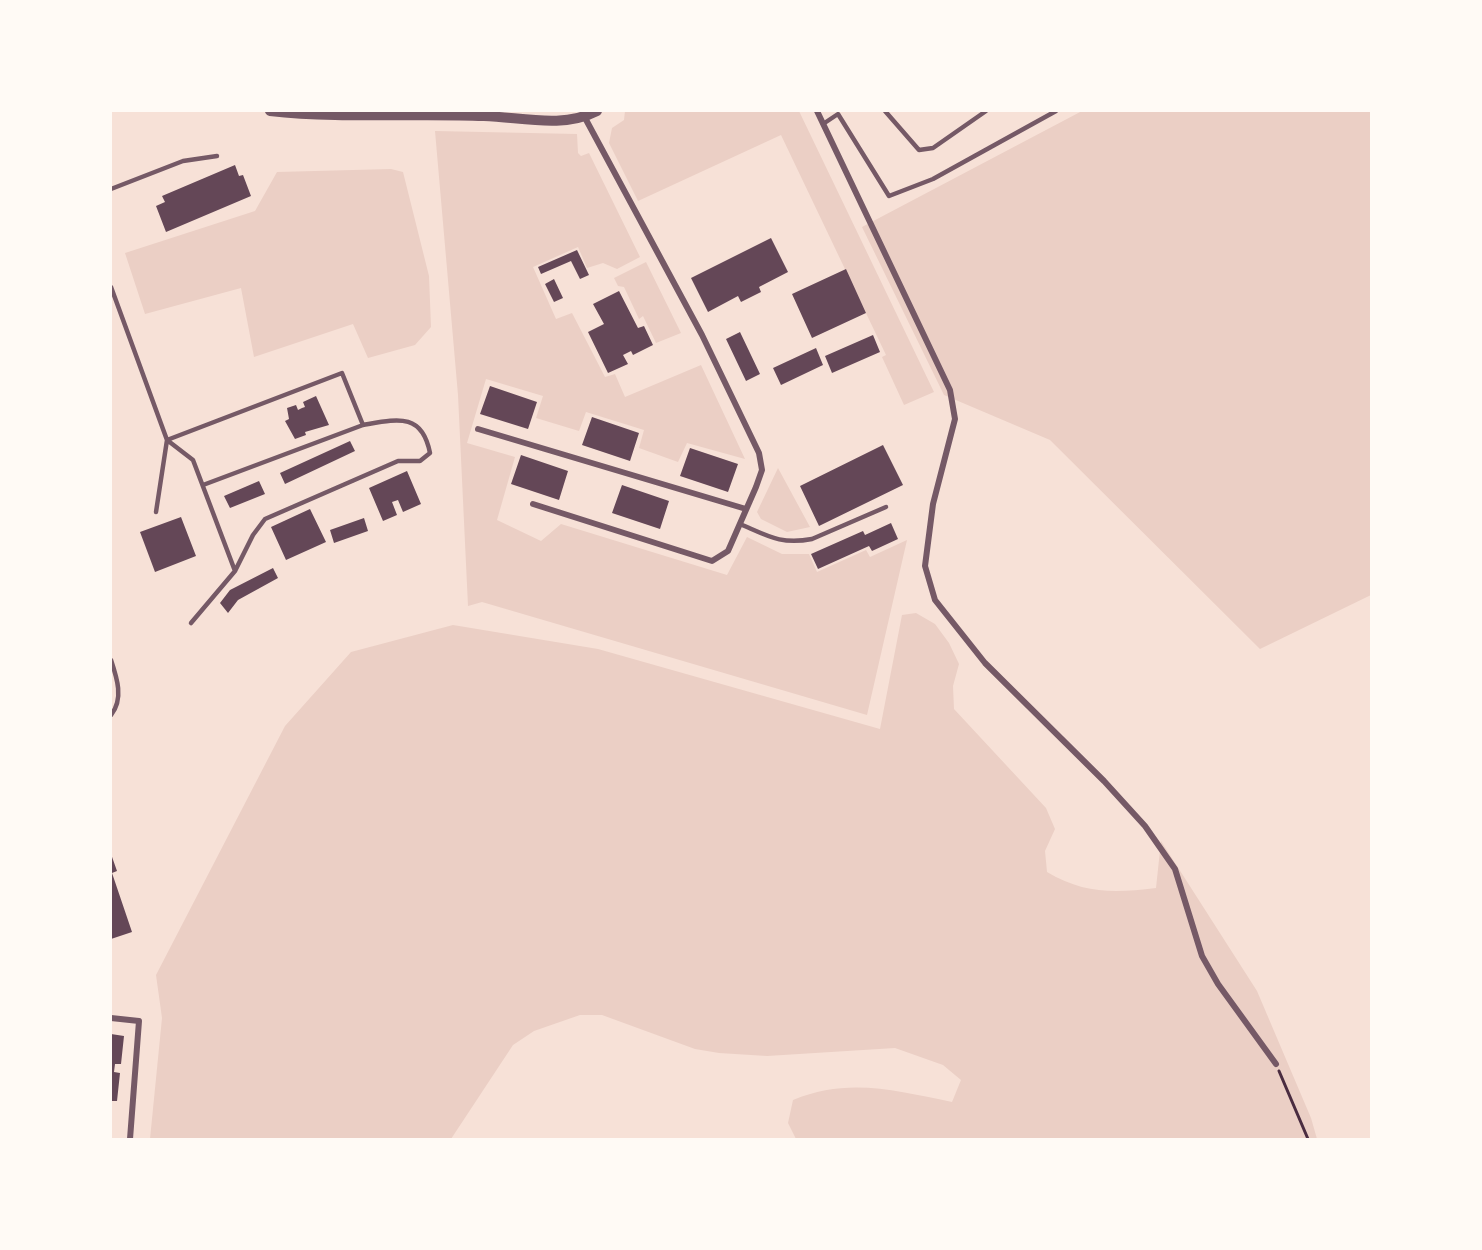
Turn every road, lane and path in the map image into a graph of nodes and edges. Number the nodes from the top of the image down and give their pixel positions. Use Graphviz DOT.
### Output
graph roads {
  1 [pos="270,111"];
  2 [pos="597,111"];
  3 [pos="817,111"];
  4 [pos="885,111"];
  5 [pos="986,111"];
  6 [pos="1056,111"];
  7 [pos="584,113"];
  8 [pos="823,124"];
  9 [pos="217,156"];
  10 [pos="111,189"];
  11 [pos="111,287"];
  12 [pos="363,425"];
  13 [pos="478,429"];
  14 [pos="167,440"];
  15 [pos="203,485"];
  16 [pos="533,504"];
  17 [pos="886,507"];
  18 [pos="746,509"];
  19 [pos="156,512"];
  20 [pos="740,524"];
  21 [pos="235,571"];
  22 [pos="192,624"];
  23 [pos="111,660"];
  24 [pos="111,715"];
  25 [pos="111,1018"];
  26 [pos="1276,1064"];
  27 [pos="130,1139"];
  28 [pos="1308,1139"];
  1 -- 7 [label="street"];
  2 -- 7 [label="street"];
  3 -- 8 [label="street"];
  4 -- 5 [label="lane"];
  6 -- 8 [label="lane"];
  7 -- 18 [label="street"];
  8 -- 26 [label="street"];
  9 -- 10 [label="lane"];
  11 -- 14 [label="lane"];
  12 -- 14 [label="lane"];
  12 -- 15 [label="lane"];
  12 -- 21 [label="lane"];
  13 -- 18 [label="street"];
  14 -- 15 [label="lane"];
  14 -- 19 [label="lane"];
  15 -- 21 [label="lane"];
  16 -- 20 [label="street"];
  17 -- 20 [label="lane"];
  18 -- 20 [label="street"];
  21 -- 22 [label="lane"];
  23 -- 24 [label="lane"];
  25 -- 27 [label="street"];
  26 -- 28 [label="path"];
}
